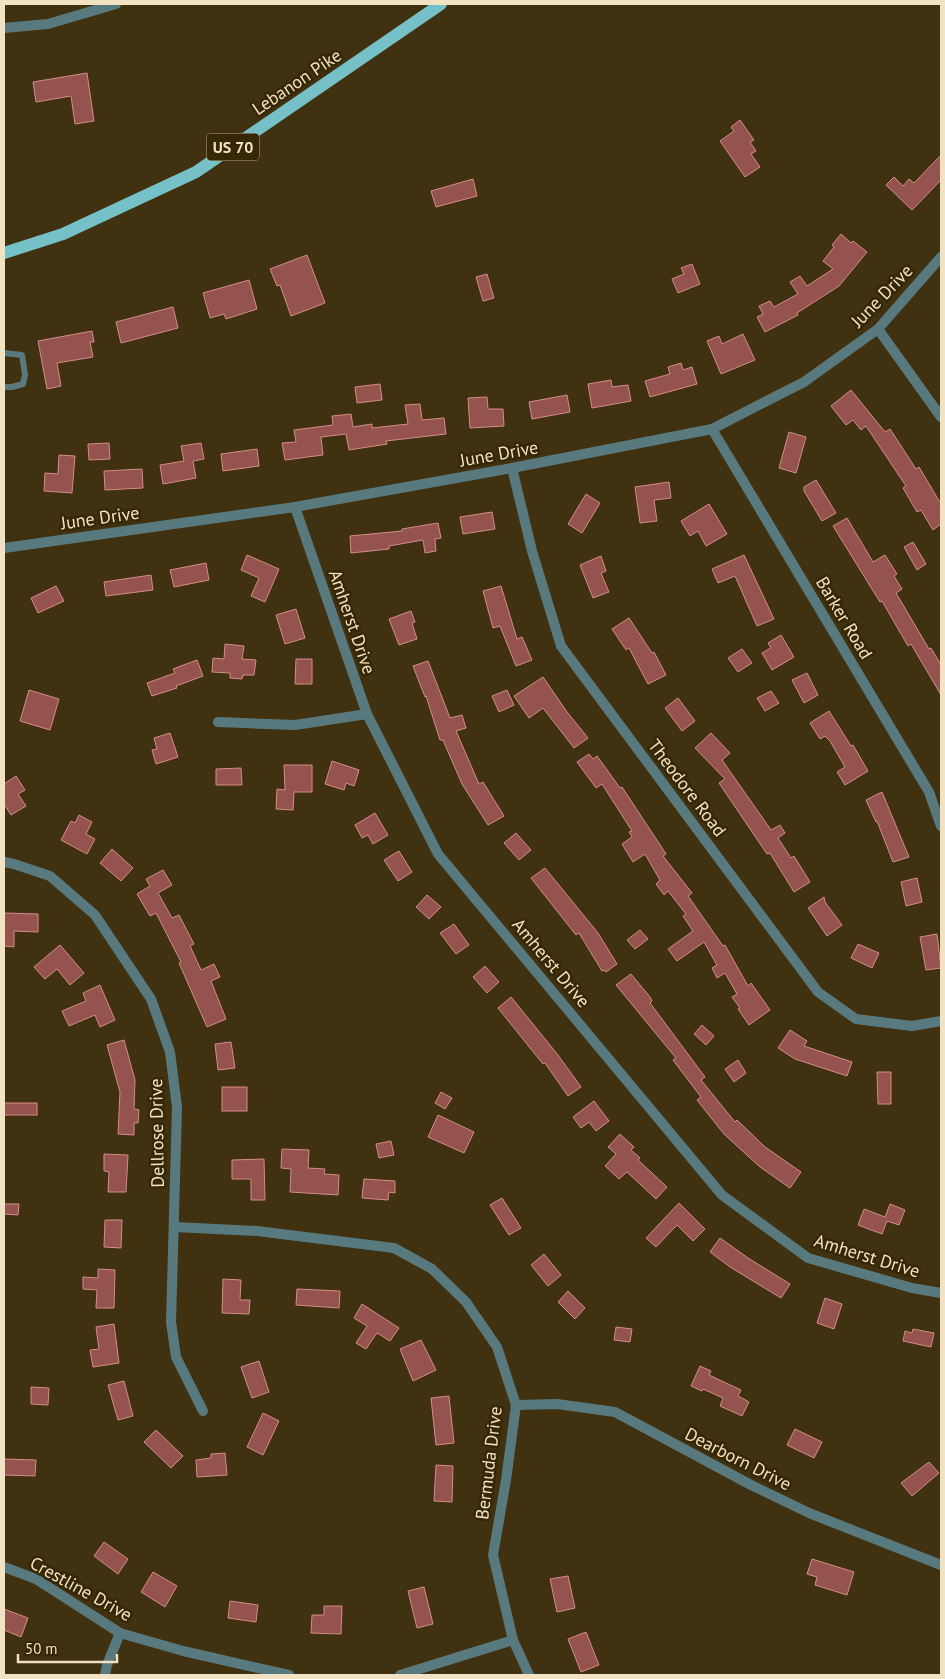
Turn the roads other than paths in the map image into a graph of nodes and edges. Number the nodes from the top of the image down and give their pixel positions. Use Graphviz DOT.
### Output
graph roads {
  1 [pos="116,4"];
  2 [pos="441,4"];
  3 [pos="4,28"];
  4 [pos="4,253"];
  5 [pos="941,257"];
  6 [pos="878,329"];
  7 [pos="4,353"];
  8 [pos="4,386"];
  9 [pos="941,416"];
  10 [pos="712,429"];
  11 [pos="512,468"];
  12 [pos="295,507"];
  13 [pos="4,548"];
  14 [pos="367,714"];
  15 [pos="218,722"];
  16 [pos="941,826"];
  17 [pos="4,862"];
  18 [pos="941,1021"];
  19 [pos="174,1227"];
  20 [pos="941,1293"];
  21 [pos="516,1406"];
  22 [pos="203,1411"];
  23 [pos="941,1565"];
  24 [pos="4,1567"];
  25 [pos="120,1633"];
  26 [pos="513,1640"];
  27 [pos="105,1675"];
  28 [pos="289,1675"];
  29 [pos="400,1675"];
  30 [pos="528,1675"];
  1 -- 3 [label="street"];
  2 -- 4 [label="main road, Lebanon Pike / US 70"];
  5 -- 6 [label="street, June Drive"];
  6 -- 9 [label="street"];
  6 -- 10 [label="street, June Drive"];
  7 -- 8 [label="lane"];
  10 -- 11 [label="street, June Drive"];
  10 -- 16 [label="street, Barker Road"];
  11 -- 12 [label="street, June Drive"];
  11 -- 18 [label="street, Theodore Road"];
  12 -- 13 [label="street, June Drive"];
  12 -- 14 [label="street, Amherst Drive"];
  14 -- 15 [label="street"];
  14 -- 20 [label="street, Amherst Drive"];
  17 -- 19 [label="street, Dellrose Drive"];
  19 -- 21 [label="street, Bermuda Drive"];
  19 -- 22 [label="street, Dellrose Drive"];
  21 -- 23 [label="street, Dearborn Drive"];
  21 -- 26 [label="street, Bermuda Drive"];
  24 -- 25 [label="street, Crestline Drive"];
  25 -- 27 [label="street"];
  25 -- 28 [label="street, Crestline Drive"];
  26 -- 29 [label="street"];
  26 -- 30 [label="street, Bermuda Drive"];
}
